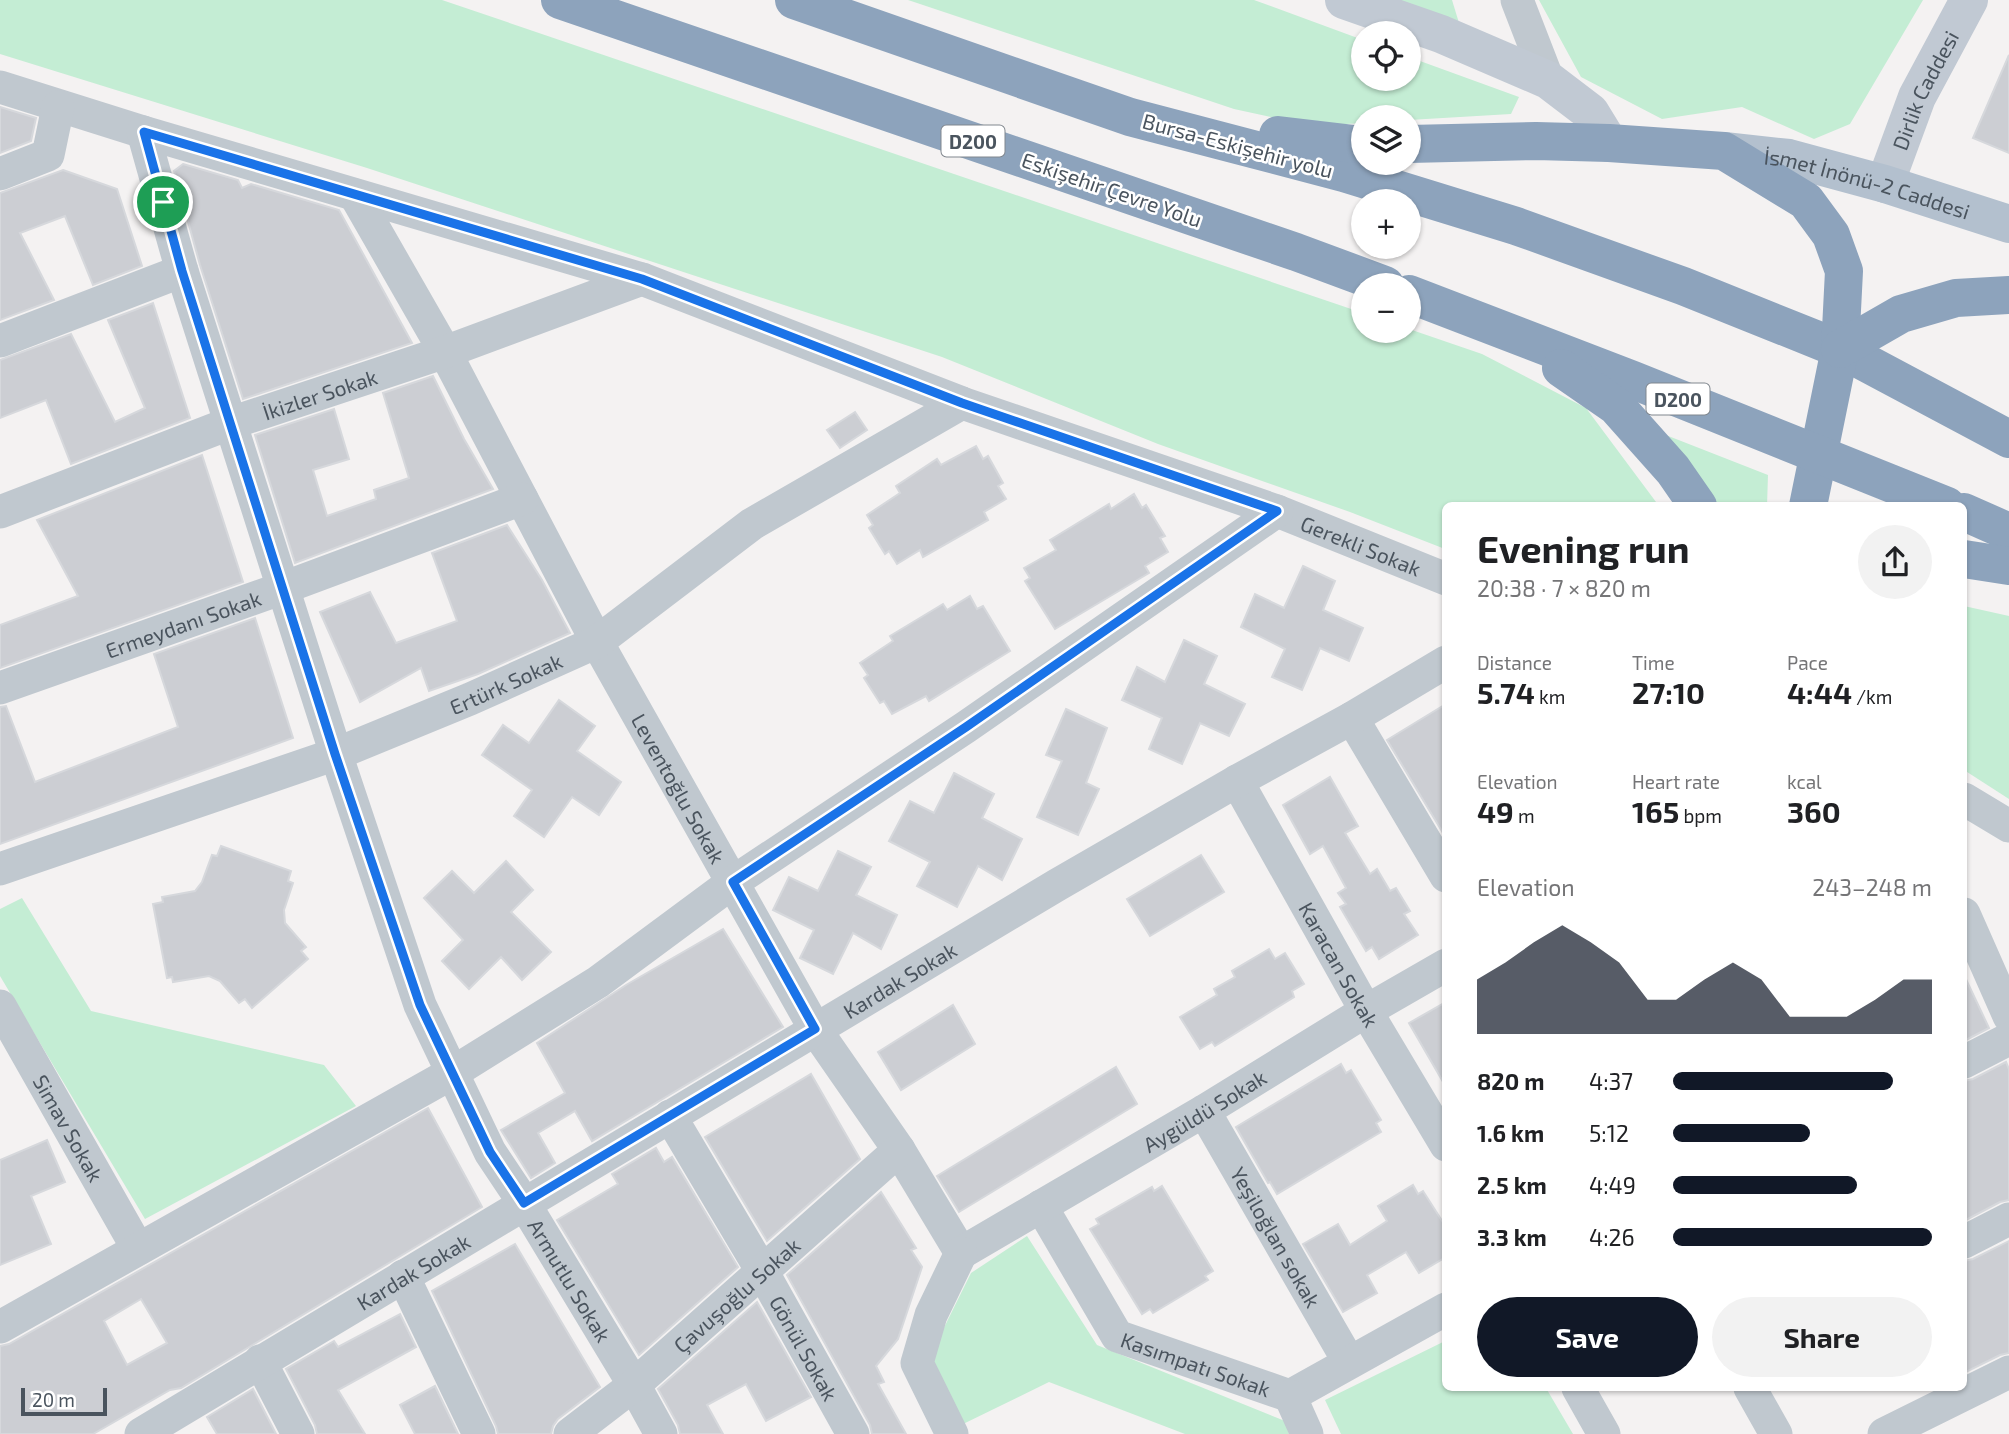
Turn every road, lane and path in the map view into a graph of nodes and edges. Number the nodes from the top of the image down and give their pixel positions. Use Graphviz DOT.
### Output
graph roads {
  1 [pos="561,0"];
  2 [pos="794,0"];
  3 [pos="1344,0"];
  4 [pos="1517,0"];
  5 [pos="1969,0"];
  6 [pos="1548,80"];
  7 [pos="0,88"];
  8 [pos="58,107"];
  9 [pos="1130,117"];
  10 [pos="144,132"];
  11 [pos="1609,143"];
  12 [pos="1351,144"];
  13 [pos="1421,144"];
  14 [pos="1724,151"];
  15 [pos="0,174"];
  16 [pos="1885,184"];
  17 [pos="355,195"];
  18 [pos="2009,224"];
  19 [pos="182,271"];
  20 [pos="1353,273"];
  21 [pos="642,279"];
  22 [pos="2009,295"];
  23 [pos="1421,299"];
  24 [pos="1521,337"];
  25 [pos="0,341"];
  26 [pos="1840,349"];
  27 [pos="445,352"];
  28 [pos="962,403"];
  29 [pos="231,423"];
  30 [pos="2009,439"];
  31 [pos="1818,456"];
  32 [pos="523,499"];
  33 [pos="1695,502"];
  34 [pos="1809,502"];
  35 [pos="1937,502"];
  36 [pos="1277,511"];
  37 [pos="0,512"];
  38 [pos="1967,513"];
  39 [pos="2009,532"];
  40 [pos="1967,559"];
  41 [pos="2009,566"];
  42 [pos="1442,577"];
  43 [pos="283,589"];
  44 [pos="597,642"];
  45 [pos="1442,664"];
  46 [pos="0,688"];
  47 [pos="1352,718"];
  48 [pos="335,754"];
  49 [pos="1237,781"];
  50 [pos="1967,801"];
  51 [pos="2009,826"];
  52 [pos="0,869"];
  53 [pos="1442,869"];
  54 [pos="733,882"];
  55 [pos="1967,921"];
  56 [pos="1442,967"];
  57 [pos="0,1006"];
  58 [pos="1366,1011"];
  59 [pos="2009,1016"];
  60 [pos="815,1029"];
  61 [pos="2009,1039"];
  62 [pos="1967,1060"];
  63 [pos="452,1073"];
  64 [pos="1204,1111"];
  65 [pos="670,1116"];
  66 [pos="1442,1140"];
  67 [pos="899,1150"];
  68 [pos="524,1203"];
  69 [pos="1041,1206"];
  70 [pos="2009,1219"];
  71 [pos="1967,1240"];
  72 [pos="138,1249"];
  73 [pos="961,1253"];
  74 [pos="762,1271"];
  75 [pos="403,1276"];
  76 [pos="1442,1311"];
  77 [pos="0,1327"];
  78 [pos="260,1361"];
  79 [pos="1349,1362"];
  80 [pos="2009,1372"];
  81 [pos="634,1385"];
  82 [pos="1580,1391"];
  83 [pos="1752,1391"];
  84 [pos="1290,1396"];
  85 [pos="141,1434"];
  86 [pos="298,1434"];
  87 [pos="479,1434"];
  88 [pos="570,1434"];
  89 [pos="661,1434"];
  90 [pos="853,1434"];
  91 [pos="952,1434"];
  92 [pos="1307,1434"];
  93 [pos="1604,1434"];
  94 [pos="1776,1434"];
  95 [pos="1884,1434"];
  1 -- 20 [label="highway, Eskişehir Çevre Yolu / D200"];
  2 -- 9 [label="highway, Bursa-Eskişehir yolu"];
  3 -- 6 [label="street"];
  4 -- 6 [label="street"];
  5 -- 16 [label="street, Dirlik Caddesi"];
  6 -- 11 [label="street"];
  7 -- 8 [label="street, Gerekli Sokak"];
  8 -- 10 [label="street, Gerekli Sokak"];
  8 -- 15 [label="street"];
  9 -- 12 [label="highway"];
  9 -- 26 [label="highway, Bursa-Eskişehir yolu"];
  10 -- 17 [label="street, Gerekli Sokak"];
  10 -- 19 [label="street, Armutlu Sokak"];
  11 -- 13 [label="highway"];
  11 -- 14 [label="highway"];
  14 -- 16 [label="main road, İsmet İnönü-2 Caddesi"];
  14 -- 26 [label="highway"];
  16 -- 18 [label="main road, İsmet İnönü-2 Caddesi"];
  17 -- 21 [label="street, Gerekli Sokak"];
  17 -- 27 [label="street"];
  19 -- 25 [label="street"];
  19 -- 29 [label="street, Armutlu Sokak"];
  21 -- 27 [label="street, İkizler Sokak"];
  21 -- 28 [label="street, Gerekli Sokak"];
  22 -- 26 [label="highway"];
  23 -- 24 [label="highway, D200"];
  24 -- 31 [label="highway, D200"];
  24 -- 33 [label="highway"];
  26 -- 30 [label="highway"];
  26 -- 31 [label="highway"];
  27 -- 29 [label="street, İkizler Sokak"];
  27 -- 32 [label="street"];
  28 -- 36 [label="street, Gerekli Sokak"];
  28 -- 44 [label="street, Ertürk Sokak"];
  29 -- 37 [label="street, İkizler Sokak"];
  29 -- 43 [label="street, Armutlu Sokak"];
  31 -- 34 [label="highway"];
  31 -- 35 [label="highway, D200"];
  32 -- 43 [label="street, Ermeydanı Sokak"];
  32 -- 44 [label="street, Leventoğlu Sokak"];
  36 -- 42 [label="street, Gerekli Sokak"];
  36 -- 54 [label="street"];
  38 -- 39 [label="highway"];
  40 -- 41 [label="highway"];
  43 -- 46 [label="street, Ermeydanı Sokak"];
  43 -- 48 [label="street, Armutlu Sokak"];
  44 -- 48 [label="street, Ertürk Sokak"];
  44 -- 54 [label="street, Leventoğlu Sokak"];
  45 -- 47 [label="street, Kardak Sokak"];
  47 -- 49 [label="street, Kardak Sokak"];
  47 -- 53 [label="street"];
  48 -- 52 [label="street, Ertürk Sokak"];
  48 -- 63 [label="street, Armutlu Sokak"];
  49 -- 58 [label="street, Karacan Sokak"];
  49 -- 60 [label="street, Kardak Sokak"];
  50 -- 51 [label="street"];
  54 -- 60 [label="street, Leventoğlu Sokak"];
  54 -- 63 [label="street"];
  55 -- 59 [label="street"];
  56 -- 58 [label="street, Aygüldü Sokak"];
  57 -- 72 [label="street, Simav Sokak"];
  58 -- 64 [label="street, Aygüldü Sokak"];
  58 -- 66 [label="street, Karacan Sokak"];
  60 -- 65 [label="street, Kardak Sokak"];
  60 -- 67 [label="street, Leventoğlu Sokak"];
  61 -- 62 [label="street"];
  63 -- 68 [label="street, Armutlu Sokak"];
  63 -- 72 [label="street"];
  64 -- 69 [label="street, Aygüldü Sokak"];
  64 -- 79 [label="street, Yeşiloğlan sokak"];
  65 -- 68 [label="street, Kardak Sokak"];
  65 -- 74 [label="street, Gönül Sokak"];
  67 -- 73 [label="street, Leventoğlu Sokak"];
  67 -- 74 [label="street, Çavuşoğlu Sokak"];
  68 -- 75 [label="street, Kardak Sokak"];
  68 -- 81 [label="street, Armutlu Sokak"];
  69 -- 73 [label="street, Aygüldü Sokak"];
  69 -- 84 [label="street, Kasımpatı Sokak"];
  70 -- 71 [label="street"];
  72 -- 77 [label="street"];
  73 -- 91 [label="street"];
  74 -- 81 [label="street, Çavuşoğlu Sokak"];
  74 -- 90 [label="street, Gönül Sokak"];
  75 -- 78 [label="street, Kardak Sokak"];
  75 -- 87 [label="street"];
  76 -- 79 [label="street, Kasımpatı Sokak"];
  78 -- 85 [label="street, Kardak Sokak"];
  78 -- 86 [label="street"];
  79 -- 84 [label="street, Kasımpatı Sokak"];
  80 -- 95 [label="street"];
  81 -- 88 [label="street, Çavuşoğlu Sokak"];
  81 -- 89 [label="street, Armutlu Sokak"];
  82 -- 93 [label="street"];
  83 -- 94 [label="street"];
  84 -- 92 [label="street"];
}
